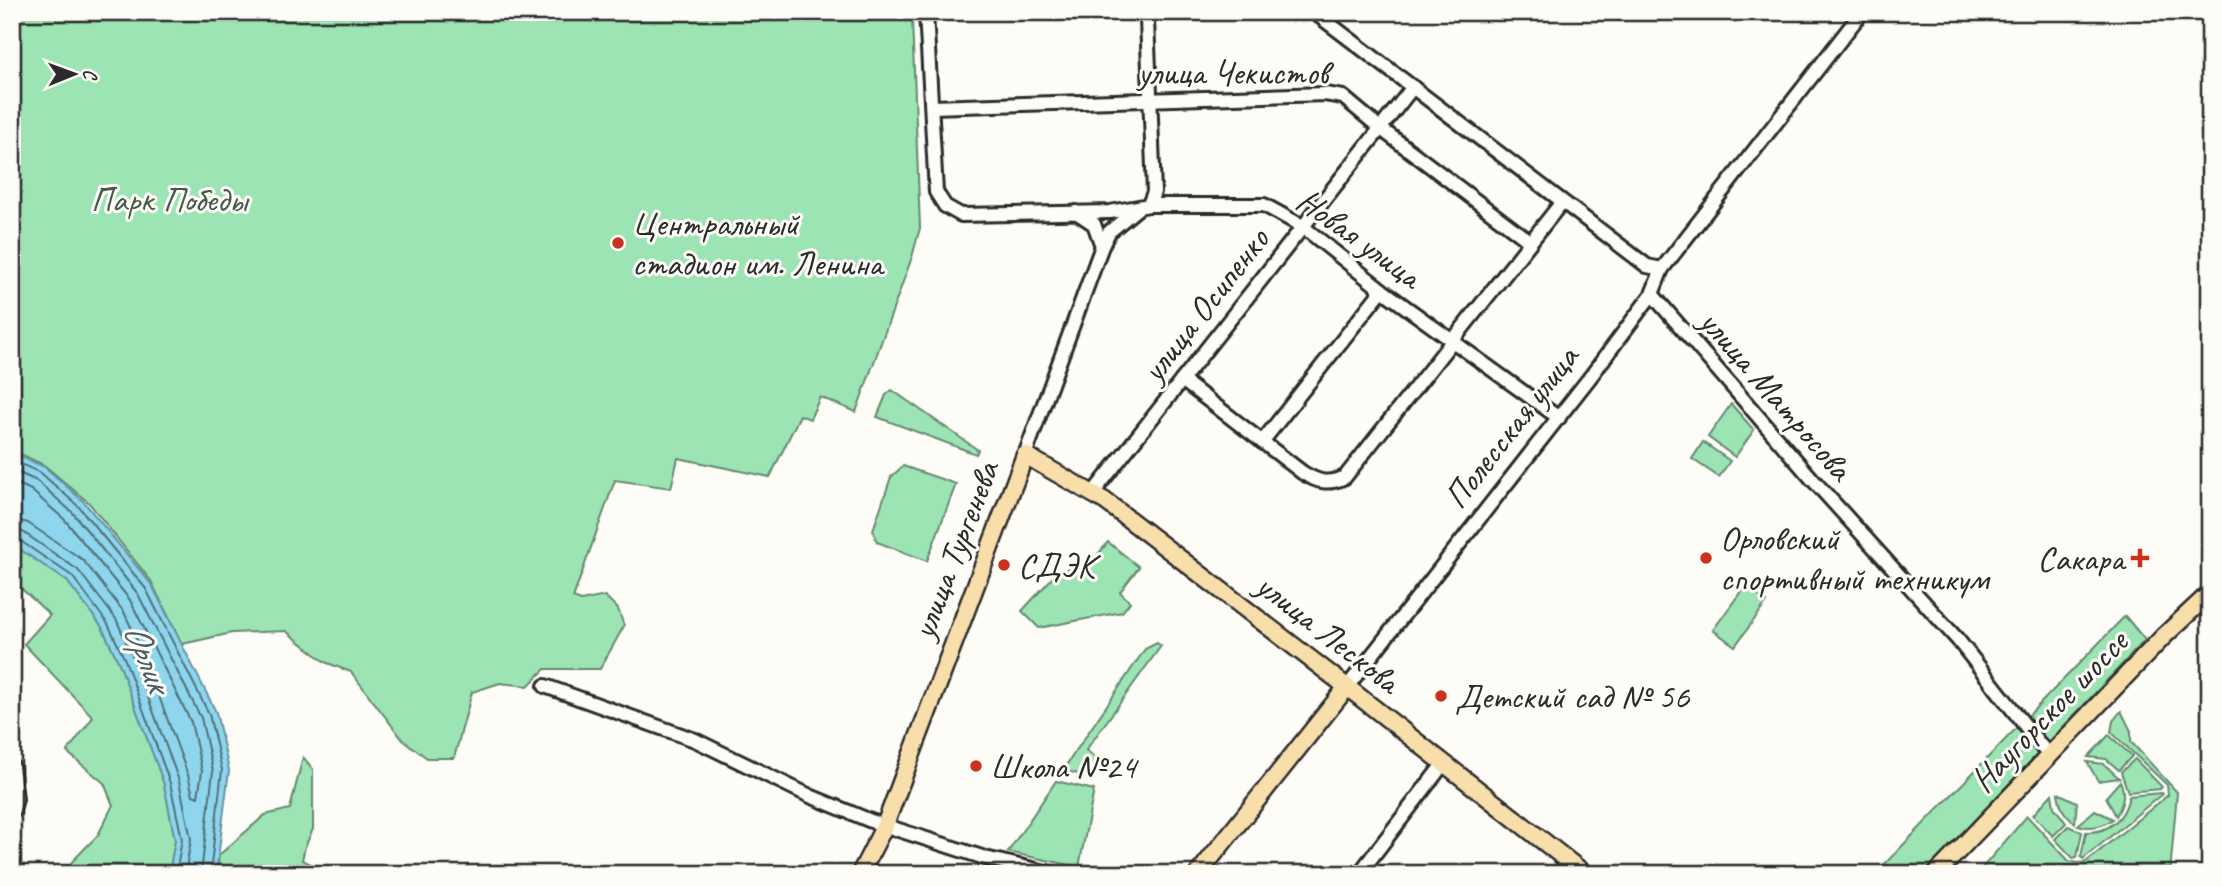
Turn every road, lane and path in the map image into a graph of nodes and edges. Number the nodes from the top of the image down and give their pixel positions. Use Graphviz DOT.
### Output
graph roads {
  1 [pos="926,12"];
  2 [pos="1150,12"];
  3 [pos="1314,12"];
  4 [pos="1862,12"];
  5 [pos="1413,87"];
  6 [pos="1152,99"];
  7 [pos="932,107"];
  8 [pos="1380,128"];
  9 [pos="1562,202"];
  10 [pos="1144,206"];
  11 [pos="1076,212"];
  12 [pos="1302,226"];
  13 [pos="1529,241"];
  14 [pos="1102,246"];
  15 [pos="1662,270"];
  16 [pos="1382,290"];
  17 [pos="1652,294"];
  18 [pos="1451,340"];
  19 [pos="1182,380"];
  20 [pos="1559,418"];
  21 [pos="1262,442"];
  22 [pos="1025,455"];
  23 [pos="1093,493"];
  24 [pos="2210,593"];
  25 [pos="545,686"];
  26 [pos="1347,687"];
  27 [pos="2049,756"];
  28 [pos="1444,764"];
  29 [pos="12,766"];
  30 [pos="13,811"];
  31 [pos="885,825"];
  32 [pos="860,874"];
  33 [pos="1054,874"];
  34 [pos="1198,874"];
  35 [pos="1359,874"];
  36 [pos="1585,874"];
  37 [pos="1936,874"];
  1 -- 7 [label="street"];
  2 -- 6 [label="street"];
  3 -- 5 [label="street"];
  4 -- 15 [label="street, Полесская улица"];
  5 -- 8 [label="street, улица Осипенко"];
  5 -- 9 [label="street"];
  6 -- 7 [label="street, улица Чекистов"];
  6 -- 8 [label="street, улица Чекистов"];
  6 -- 10 [label="street"];
  7 -- 11 [label="street, Новая улица"];
  8 -- 12 [label="street, улица Осипенко"];
  8 -- 13 [label="street, улица Чекистов"];
  9 -- 13 [label="street"];
  9 -- 15 [label="street"];
  10 -- 11 [label="street, Новая улица"];
  10 -- 12 [label="street, Новая улица"];
  10 -- 14 [label="street, улица Тургенева"];
  11 -- 14 [label="street"];
  12 -- 16 [label="street, Новая улица"];
  12 -- 19 [label="street, улица Осипенко"];
  13 -- 18 [label="street"];
  14 -- 22 [label="street, улица Тургенева"];
  15 -- 17 [label="street, Полесская улица"];
  16 -- 18 [label="street, Новая улица"];
  16 -- 21 [label="street"];
  17 -- 20 [label="street, Полесская улица"];
  17 -- 27 [label="street, улица Матросова"];
  18 -- 20 [label="street, Новая улица"];
  18 -- 21 [label="street"];
  19 -- 21 [label="street"];
  19 -- 23 [label="street, улица Осипенко"];
  20 -- 26 [label="street, Полесская улица"];
  22 -- 23 [label="main road, улица Лескова"];
  22 -- 31 [label="main road, улица Тургенева"];
  23 -- 26 [label="main road, улица Лескова"];
  24 -- 27 [label="main road, Наугорское шоссе"];
  25 -- 31 [label="street"];
  26 -- 28 [label="main road, улица Лескова"];
  26 -- 34 [label="main road, Полесская улица"];
  27 -- 37 [label="main road, Наугорское шоссе"];
  28 -- 35 [label="street"];
  28 -- 36 [label="main road, улица Лескова"];
  29 -- 30 [label="street"];
  31 -- 32 [label="main road, улица Тургенева"];
  31 -- 33 [label="street"];
}
